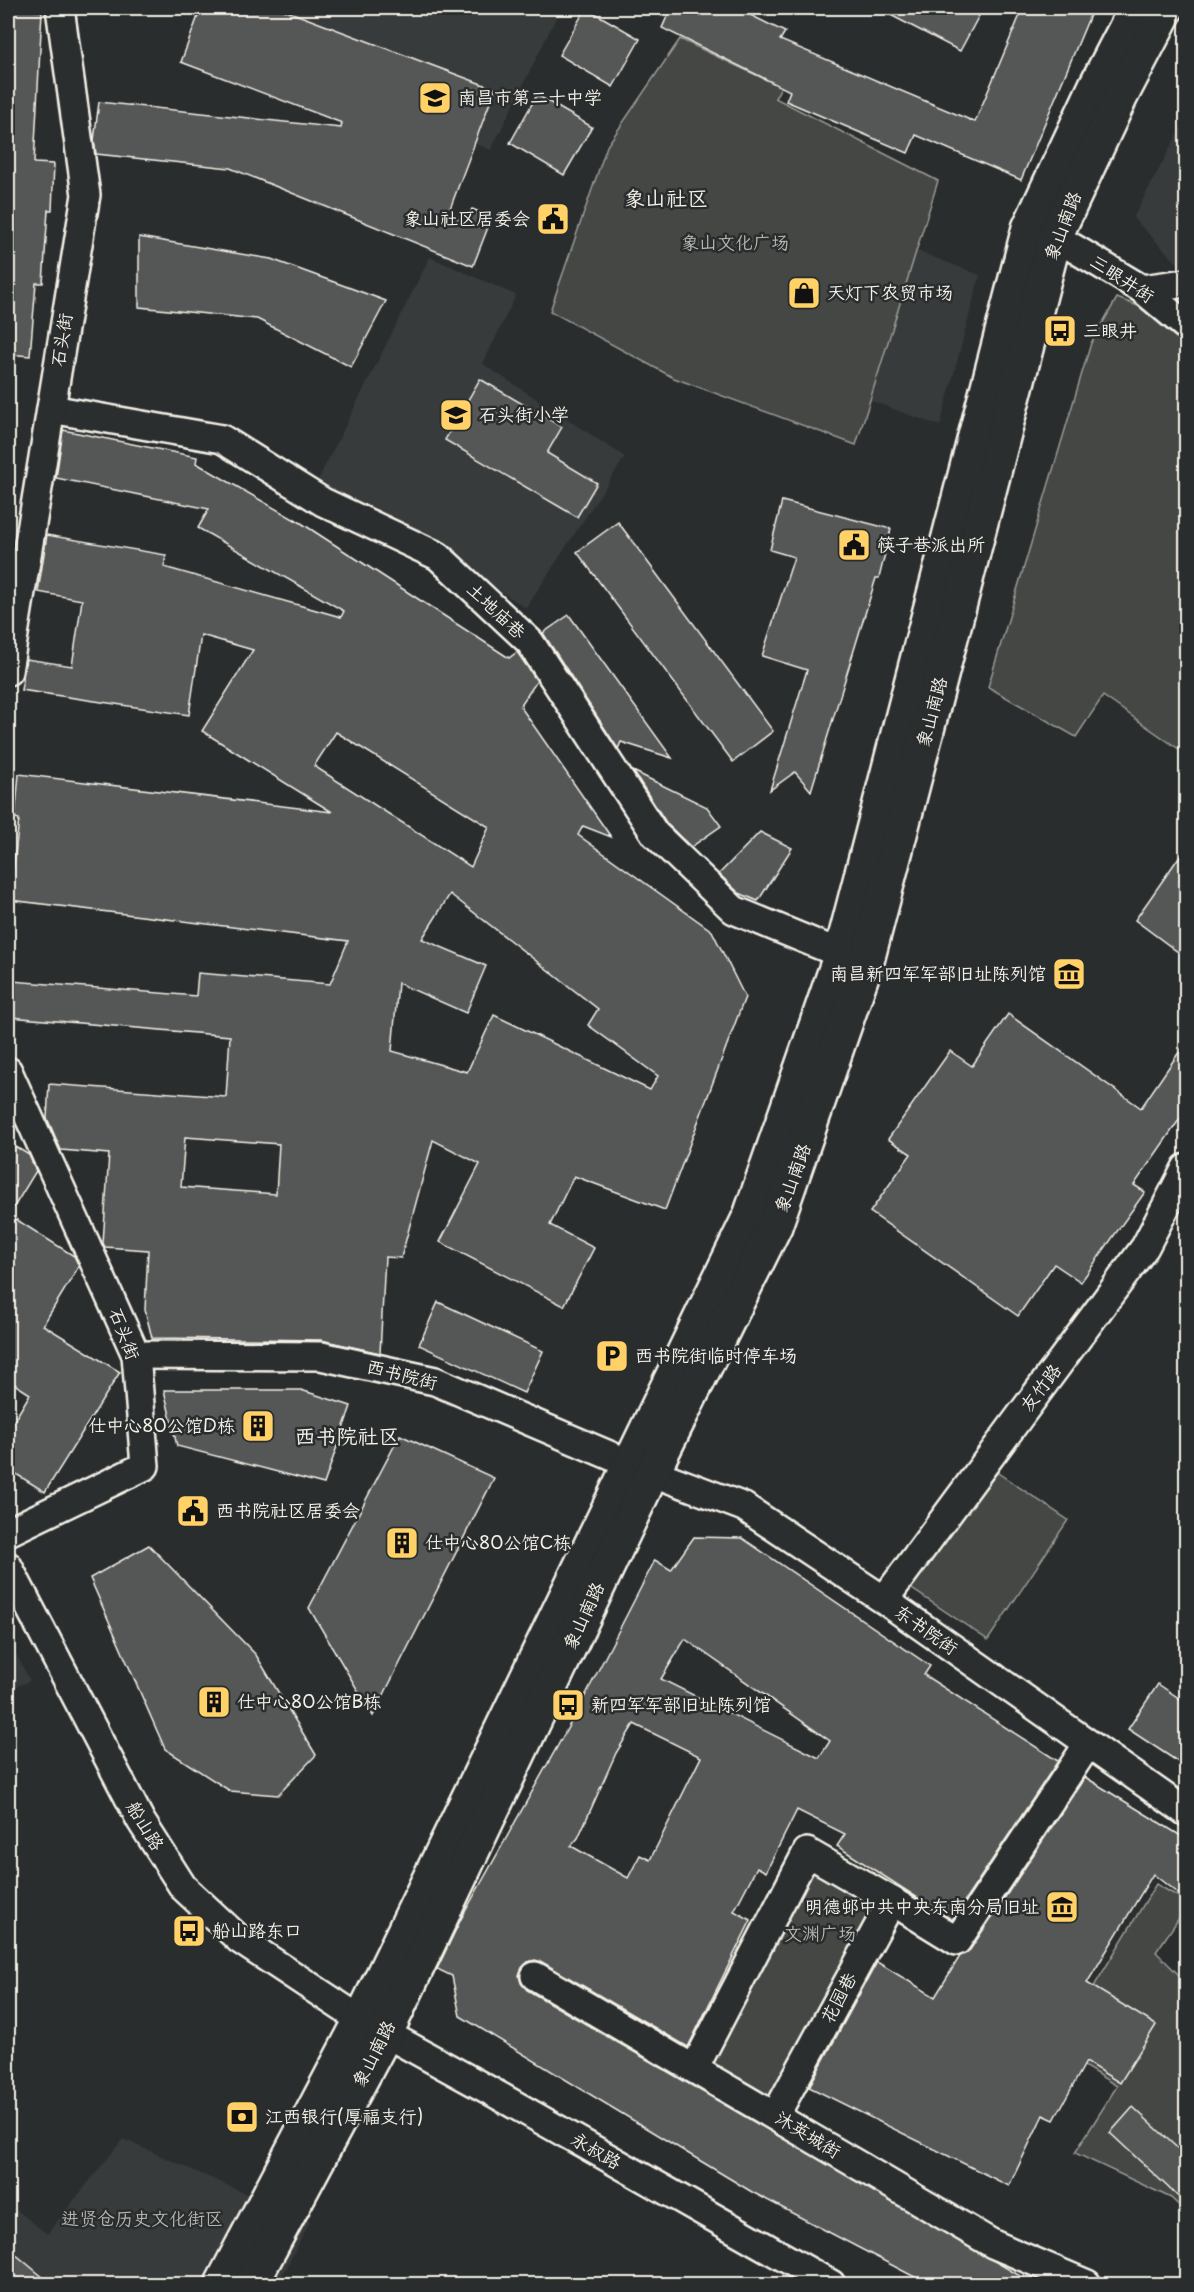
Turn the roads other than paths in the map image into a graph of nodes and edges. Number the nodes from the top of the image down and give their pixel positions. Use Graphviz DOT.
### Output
graph roads {
  1 [pos="60,8"];
  2 [pos="1136,8"];
  3 [pos="1167,8"];
  4 [pos="1055,237"];
  5 [pos="1186,283"];
  6 [pos="1142,289"];
  7 [pos="1186,326"];
  8 [pos="51,409"];
  9 [pos="8,671"];
  10 [pos="841,954"];
  11 [pos="8,1071"];
  12 [pos="1186,1168"];
  13 [pos="136,1356"];
  14 [pos="641,1467"];
  15 [pos="8,1532"];
  16 [pos="8,1566"];
  17 [pos="884,1600"];
  18 [pos="1088,1744"];
  19 [pos="1186,1812"];
  20 [pos="892,1901"];
  21 [pos="535,1976"];
  22 [pos="373,2027"];
  23 [pos="694,2069"];
  24 [pos="775,2116"];
  25 [pos="222,2284"];
  26 [pos="251,2284"];
  27 [pos="831,2284"];
  28 [pos="1087,2284"];
  1 -- 8 [label="street, 石头街"];
  2 -- 10 [label="main road, 象山南路"];
  3 -- 4 [label="main road, 象山南路"];
  4 -- 6 [label="street, 三眼井街"];
  4 -- 14 [label="main road, 象山南路"];
  5 -- 6 [label="street"];
  6 -- 7 [label="street, 三眼井街"];
  8 -- 9 [label="street, 石头街"];
  8 -- 10 [label="street, 土地庙巷"];
  10 -- 14 [label="main road, 象山南路"];
  11 -- 13 [label="street, 石头街"];
  12 -- 17 [label="street, 友竹路"];
  13 -- 14 [label="street, 西书院街"];
  13 -- 15 [label="street, 石头街"];
  14 -- 17 [label="street, 东书院街"];
  14 -- 22 [label="main road, 象山南路"];
  16 -- 22 [label="street, 船山路"];
  17 -- 18 [label="street, 东书院街"];
  18 -- 19 [label="street, 东书院街"];
  18 -- 20 [label="street"];
  20 -- 23 [label="street"];
  20 -- 24 [label="street, 花园巷"];
  21 -- 23 [label="street, 沐英城街"];
  22 -- 25 [label="main road, 象山南路"];
  22 -- 26 [label="main road, 象山南路"];
  22 -- 27 [label="street, 永叔路"];
  23 -- 24 [label="street, 沐英城街"];
  24 -- 28 [label="street, 沐英城街"];
}
